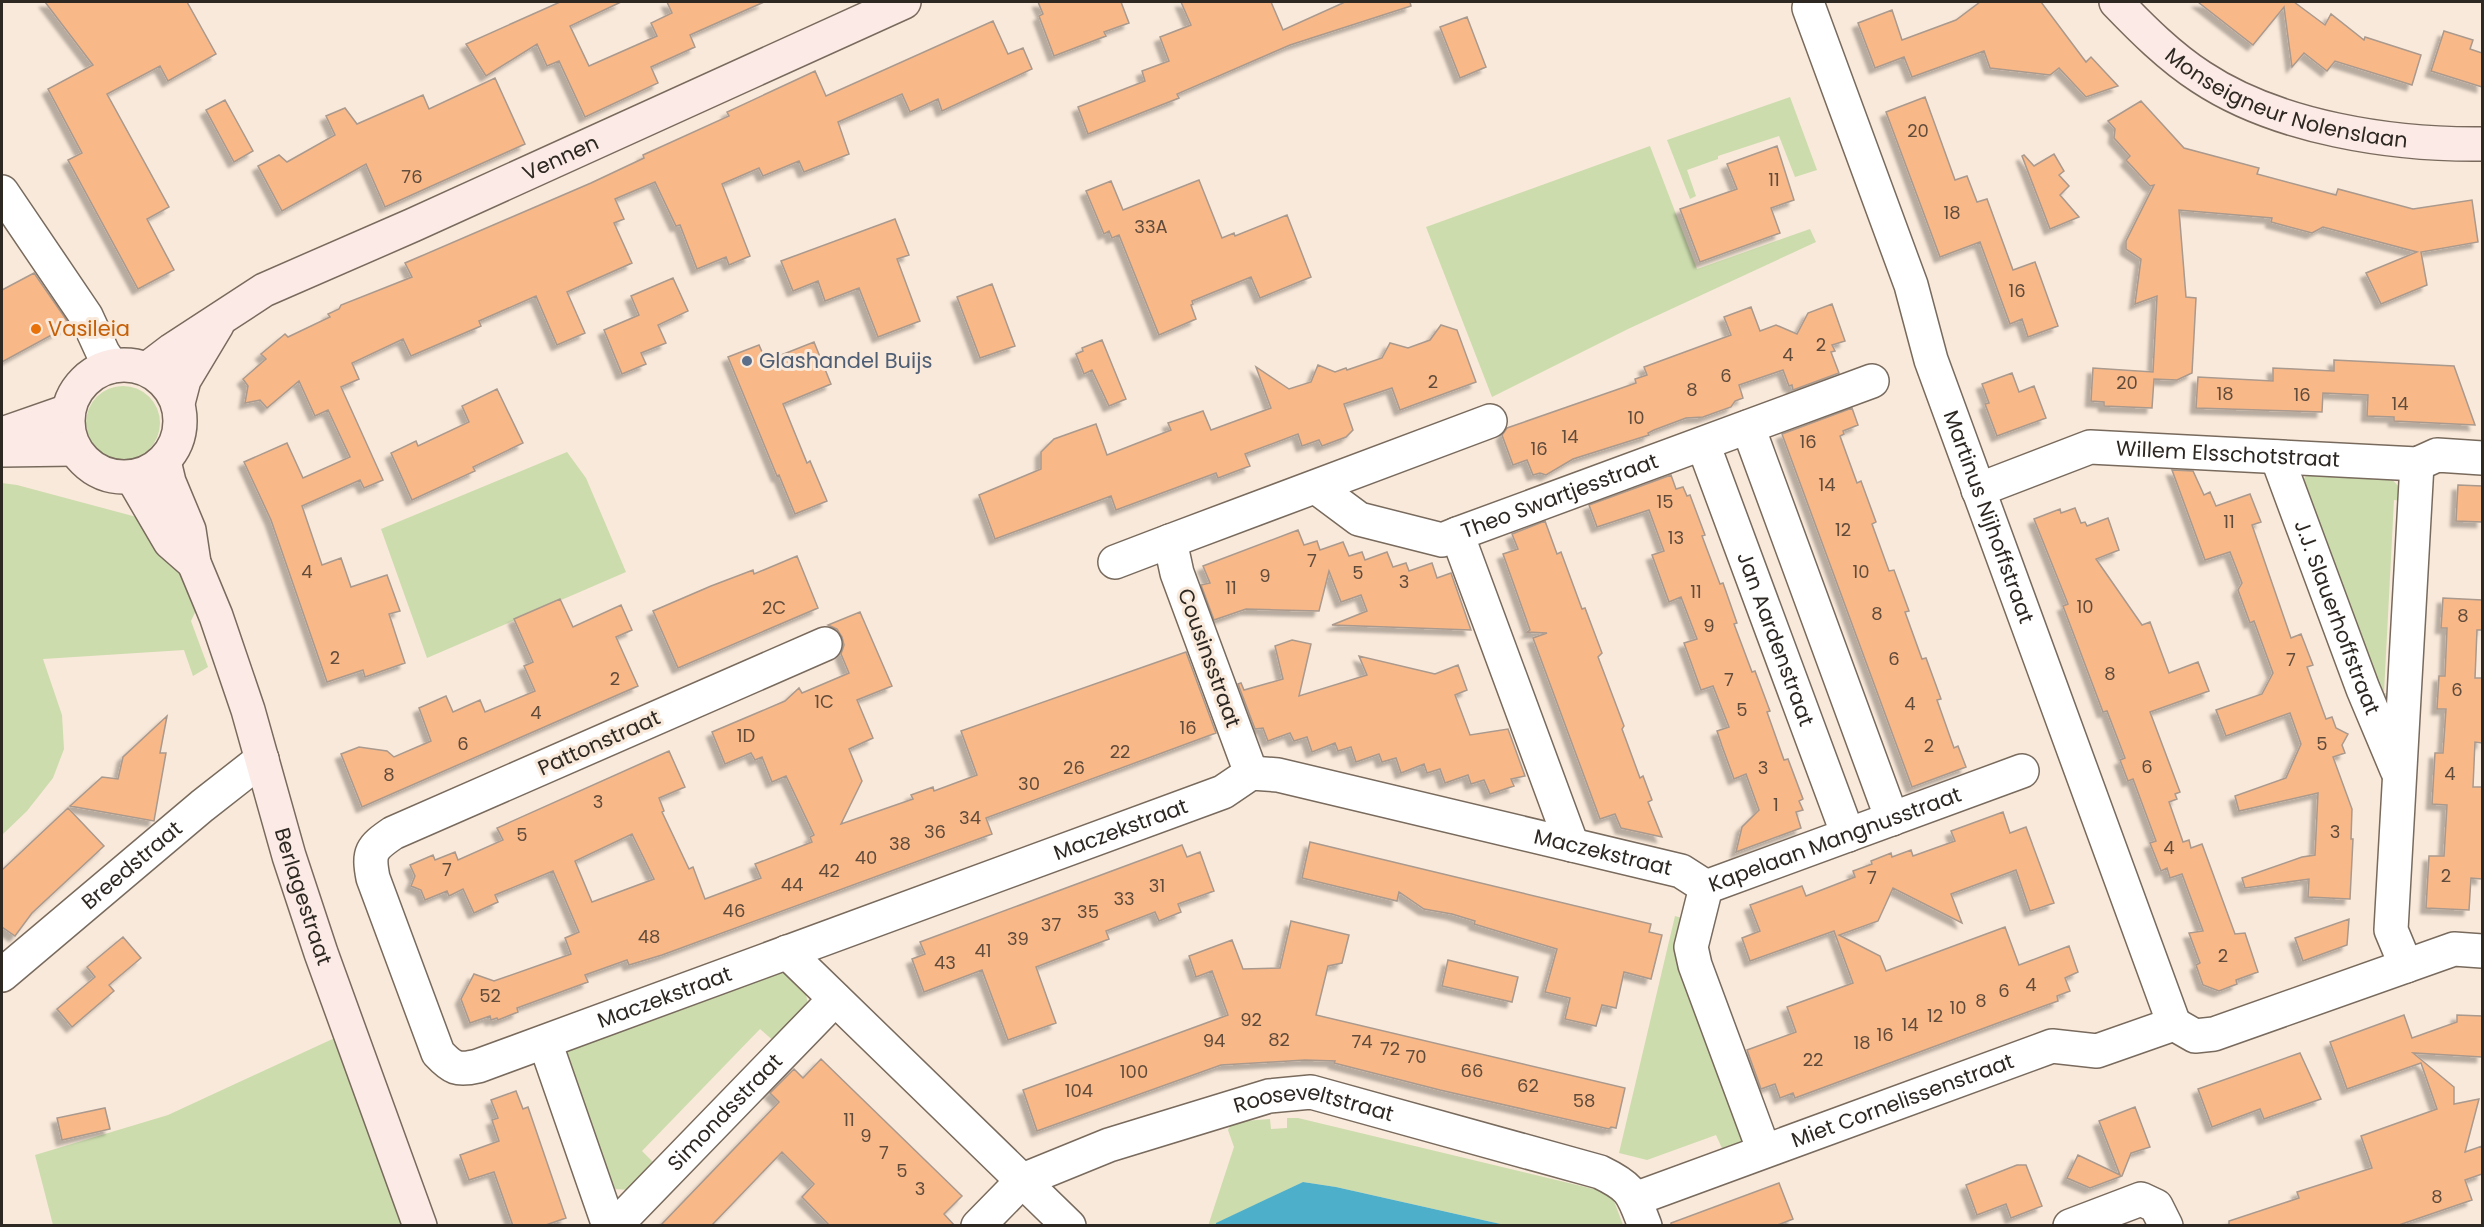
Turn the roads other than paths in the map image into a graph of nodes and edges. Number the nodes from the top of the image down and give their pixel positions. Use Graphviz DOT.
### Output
graph roads {
  1 [pos="904,2"];
  2 [pos="2116,2"];
  3 [pos="1809,8"];
  4 [pos="2482,144"];
  5 [pos="2,192"];
  6 [pos="221,317"];
  7 [pos="112,366"];
  8 [pos="147,369"];
  9 [pos="1872,381"];
  10 [pos="178,403"];
  11 [pos="68,411"];
  12 [pos="1490,421"];
  13 [pos="1748,427"];
  14 [pos="2,434"];
  15 [pos="1703,444"];
  16 [pos="75,449"];
  17 [pos="2,450"];
  18 [pos="2277,458"];
  19 [pos="2482,458"];
  20 [pos="164,461"];
  21 [pos="2417,464"];
  22 [pos="132,477"];
  23 [pos="1316,487"];
  24 [pos="1978,490"];
  25 [pos="1457,534"];
  26 [pos="1170,541"];
  27 [pos="1115,562"];
  28 [pos="194,563"];
  29 [pos="825,644"];
  30 [pos="262,759"];
  31 [pos="2022,771"];
  32 [pos="1251,773"];
  33 [pos="2400,777"];
  34 [pos="1892,819"];
  35 [pos="1848,835"];
  36 [pos="376,845"];
  37 [pos="1572,845"];
  38 [pos="1707,887"];
  39 [pos="2482,951"];
  40 [pos="787,952"];
  41 [pos="2406,966"];
  42 [pos="2,975"];
  43 [pos="835,999"];
  44 [pos="2174,1024"];
  45 [pos="545,1042"];
  46 [pos="1764,1151"];
  47 [pos="1023,1180"];
  48 [pos="1640,1212"];
  49 [pos="2158,1214"];
  50 [pos="420,1226"];
  51 [pos="609,1226"];
  52 [pos="615,1226"];
  53 [pos="978,1226"];
  54 [pos="1069,1226"];
  55 [pos="2070,1226"];
  1 -- 6 [label="street, Vennen"];
  2 -- 4 [label="street, Monseigneur Nolenslaan"];
  3 -- 24 [label="street, Martinus Nijhoffstraat"];
  5 -- 7 [label="street"];
  6 -- 8 [label="street, Vennen"];
  6 -- 10 [label="street, Vennen"];
  7 -- 8 [label="street"];
  7 -- 11 [label="street"];
  8 -- 10 [label="street"];
  9 -- 13 [label="street, Theo Swartjesstraat"];
  10 -- 20 [label="street"];
  11 -- 14 [label="street"];
  11 -- 16 [label="street"];
  12 -- 23 [label="street"];
  13 -- 15 [label="street, Theo Swartjesstraat"];
  13 -- 34 [label="street"];
  15 -- 25 [label="street, Theo Swartjesstraat"];
  15 -- 35 [label="street, Jan Aardenstraat"];
  16 -- 17 [label="street"];
  16 -- 22 [label="street"];
  18 -- 21 [label="street, Willem Elsschotstraat"];
  18 -- 24 [label="street, Willem Elsschotstraat"];
  18 -- 33 [label="street, J.J. Slauerhoffstraat"];
  19 -- 21 [label="street, Willem Elsschotstraat"];
  20 -- 22 [label="street"];
  20 -- 28 [label="street, Berlagestraat"];
  21 -- 33 [label="street, J.J. Slauerhoffstraat"];
  22 -- 28 [label="street, Berlagestraat"];
  23 -- 25 [label="street"];
  23 -- 26 [label="street"];
  24 -- 44 [label="street, Martinus Nijhoffstraat"];
  25 -- 37 [label="street, Theo Swartjesstraat"];
  26 -- 27 [label="street"];
  26 -- 32 [label="street, Cousinsstraat"];
  28 -- 30 [label="street, Berlagestraat"];
  29 -- 36 [label="street, Pattonstraat"];
  30 -- 42 [label="street, Breedstraat"];
  30 -- 50 [label="street, Berlagestraat"];
  31 -- 34 [label="street, Kapelaan Mangnusstraat"];
  32 -- 37 [label="street, Maczekstraat"];
  32 -- 40 [label="street, Maczekstraat"];
  33 -- 41 [label="street, J.J. Slauerhoffstraat"];
  34 -- 35 [label="street, Kapelaan Mangnusstraat"];
  35 -- 38 [label="street, Kapelaan Mangnusstraat"];
  36 -- 45 [label="street, Maczekstraat"];
  37 -- 38 [label="street, Maczekstraat"];
  38 -- 46 [label="street, Kapelaan Mangnusstraat"];
  39 -- 41 [label="street"];
  40 -- 43 [label="street"];
  40 -- 45 [label="street, Maczekstraat"];
  41 -- 44 [label="street"];
  43 -- 47 [label="street"];
  43 -- 52 [label="street, Simondsstraat"];
  44 -- 46 [label="street, Miet Cornelissenstraat"];
  45 -- 51 [label="street"];
  46 -- 48 [label="street, Miet Cornelissenstraat"];
  47 -- 48 [label="street, Rooseveltstraat"];
  47 -- 53 [label="street, Rooseveltstraat"];
  47 -- 54 [label="street"];
  49 -- 55 [label="street"];
}
